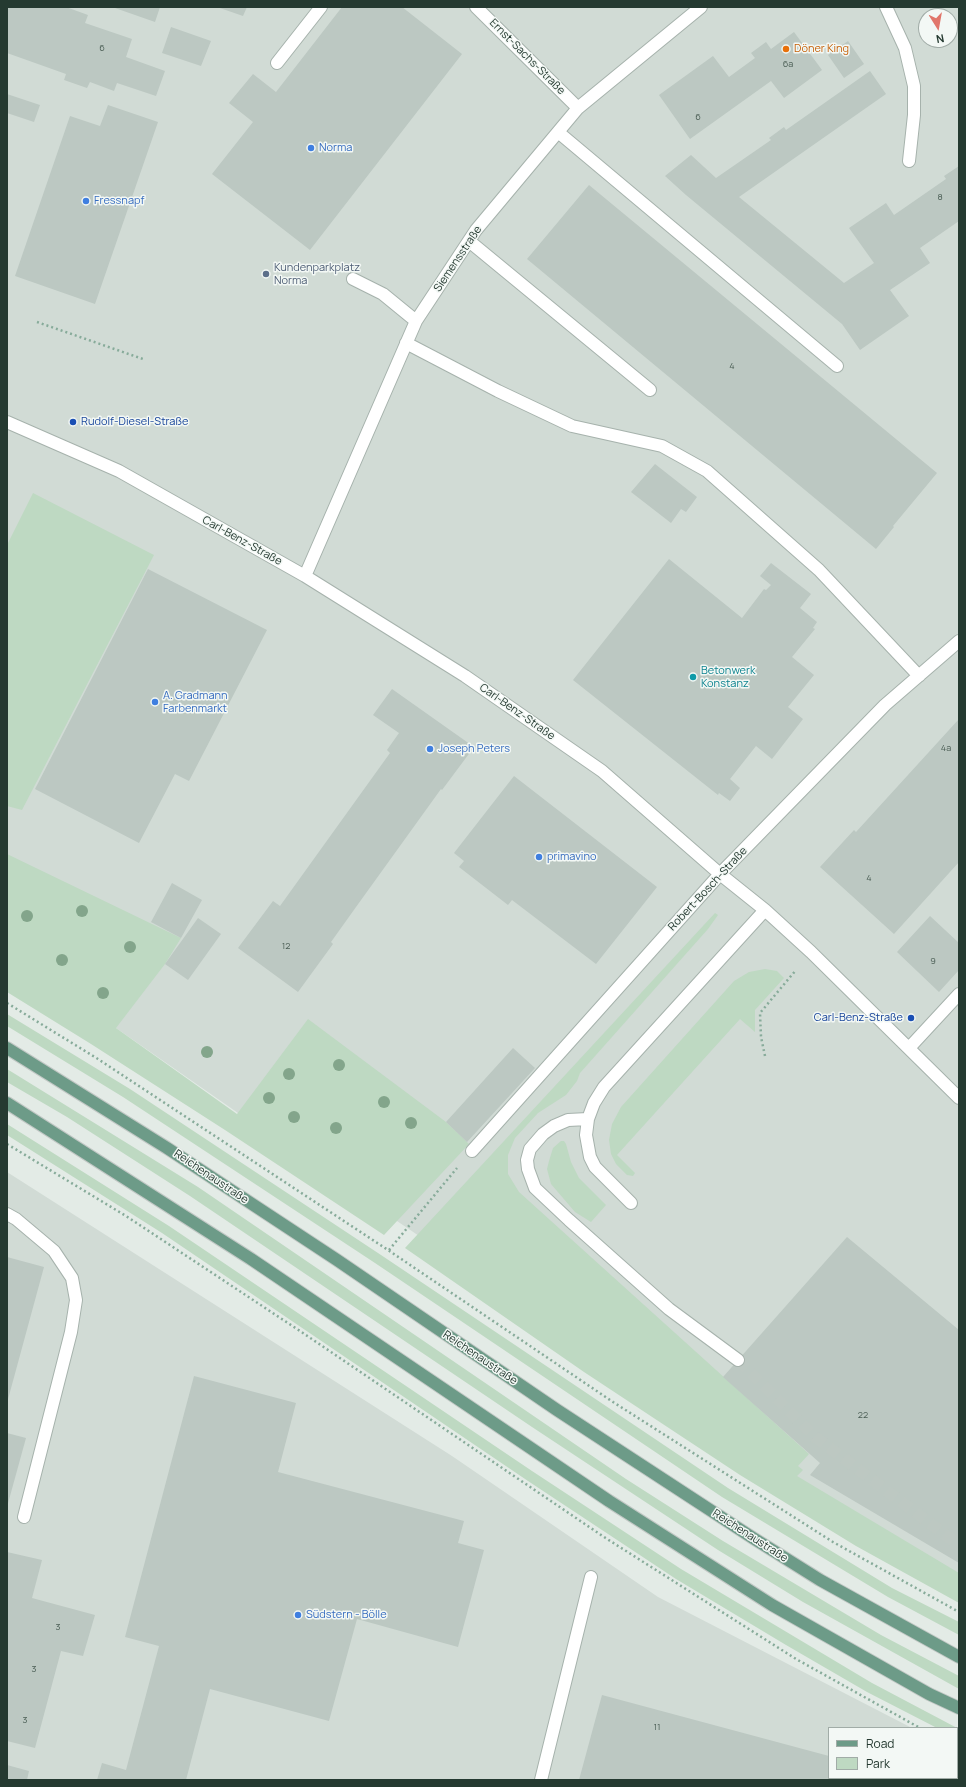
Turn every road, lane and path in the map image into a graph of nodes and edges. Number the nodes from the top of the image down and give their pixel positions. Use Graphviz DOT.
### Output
graph roads {
  1 [pos="321,7"];
  2 [pos="476,7"];
  3 [pos="701,7"];
  4 [pos="886,7"];
  5 [pos="277,63"];
  6 [pos="578,108"];
  7 [pos="558,132"];
  8 [pos="909,161"];
  9 [pos="469,241"];
  10 [pos="353,279"];
  11 [pos="416,321"];
  12 [pos="37,322"];
  13 [pos="406,343"];
  14 [pos="143,359"];
  15 [pos="837,366"];
  16 [pos="650,390"];
  17 [pos="7,422"];
  18 [pos="305,576"];
  19 [pos="959,641"];
  20 [pos="919,676"];
  21 [pos="720,874"];
  22 [pos="765,910"];
  23 [pos="811,952"];
  24 [pos="959,994"];
  25 [pos="7,1003"];
  26 [pos="7,1048"];
  27 [pos="909,1048"];
  28 [pos="765,1056"];
  29 [pos="959,1098"];
  30 [pos="7,1103"];
  31 [pos="588,1119"];
  32 [pos="7,1144"];
  33 [pos="472,1151"];
  34 [pos="631,1203"];
  35 [pos="7,1214"];
  36 [pos="388,1250"];
  37 [pos="738,1360"];
  38 [pos="24,1517"];
  39 [pos="591,1577"];
  40 [pos="959,1612"];
  41 [pos="959,1656"];
  42 [pos="959,1708"];
  43 [pos="918,1727"];
  44 [pos="541,1780"];
  1 -- 5 [label="street"];
  2 -- 6 [label="street, Ernst-Sachs-Straße"];
  3 -- 6 [label="street, Siemensstraße"];
  4 -- 8 [label="street"];
  6 -- 7 [label="street, Siemensstraße"];
  7 -- 9 [label="street, Siemensstraße"];
  7 -- 15 [label="street"];
  9 -- 11 [label="street, Siemensstraße"];
  9 -- 16 [label="street"];
  10 -- 11 [label="street"];
  11 -- 13 [label="street, Siemensstraße"];
  12 -- 14 [label="path"];
  13 -- 18 [label="street, Siemensstraße"];
  13 -- 20 [label="street"];
  17 -- 18 [label="street, Carl-Benz-Straße"];
  18 -- 21 [label="street, Carl-Benz-Straße"];
  19 -- 20 [label="street, Robert-Bosch-Straße"];
  20 -- 21 [label="street, Robert-Bosch-Straße"];
  21 -- 22 [label="street, Carl-Benz-Straße"];
  21 -- 33 [label="street, Robert-Bosch-Straße"];
  22 -- 23 [label="street, Carl-Benz-Straße"];
  22 -- 31 [label="street"];
  23 -- 27 [label="street, Carl-Benz-Straße"];
  23 -- 28 [label="path"];
  24 -- 27 [label="street"];
  25 -- 36 [label="path"];
  26 -- 41 [label="main road, Reichenaustraße"];
  27 -- 29 [label="street, Carl-Benz-Straße"];
  30 -- 42 [label="main road"];
  31 -- 34 [label="street"];
  31 -- 37 [label="street"];
  32 -- 43 [label="path"];
  33 -- 36 [label="path"];
  35 -- 38 [label="street"];
  36 -- 40 [label="path"];
  39 -- 44 [label="street"];
}
